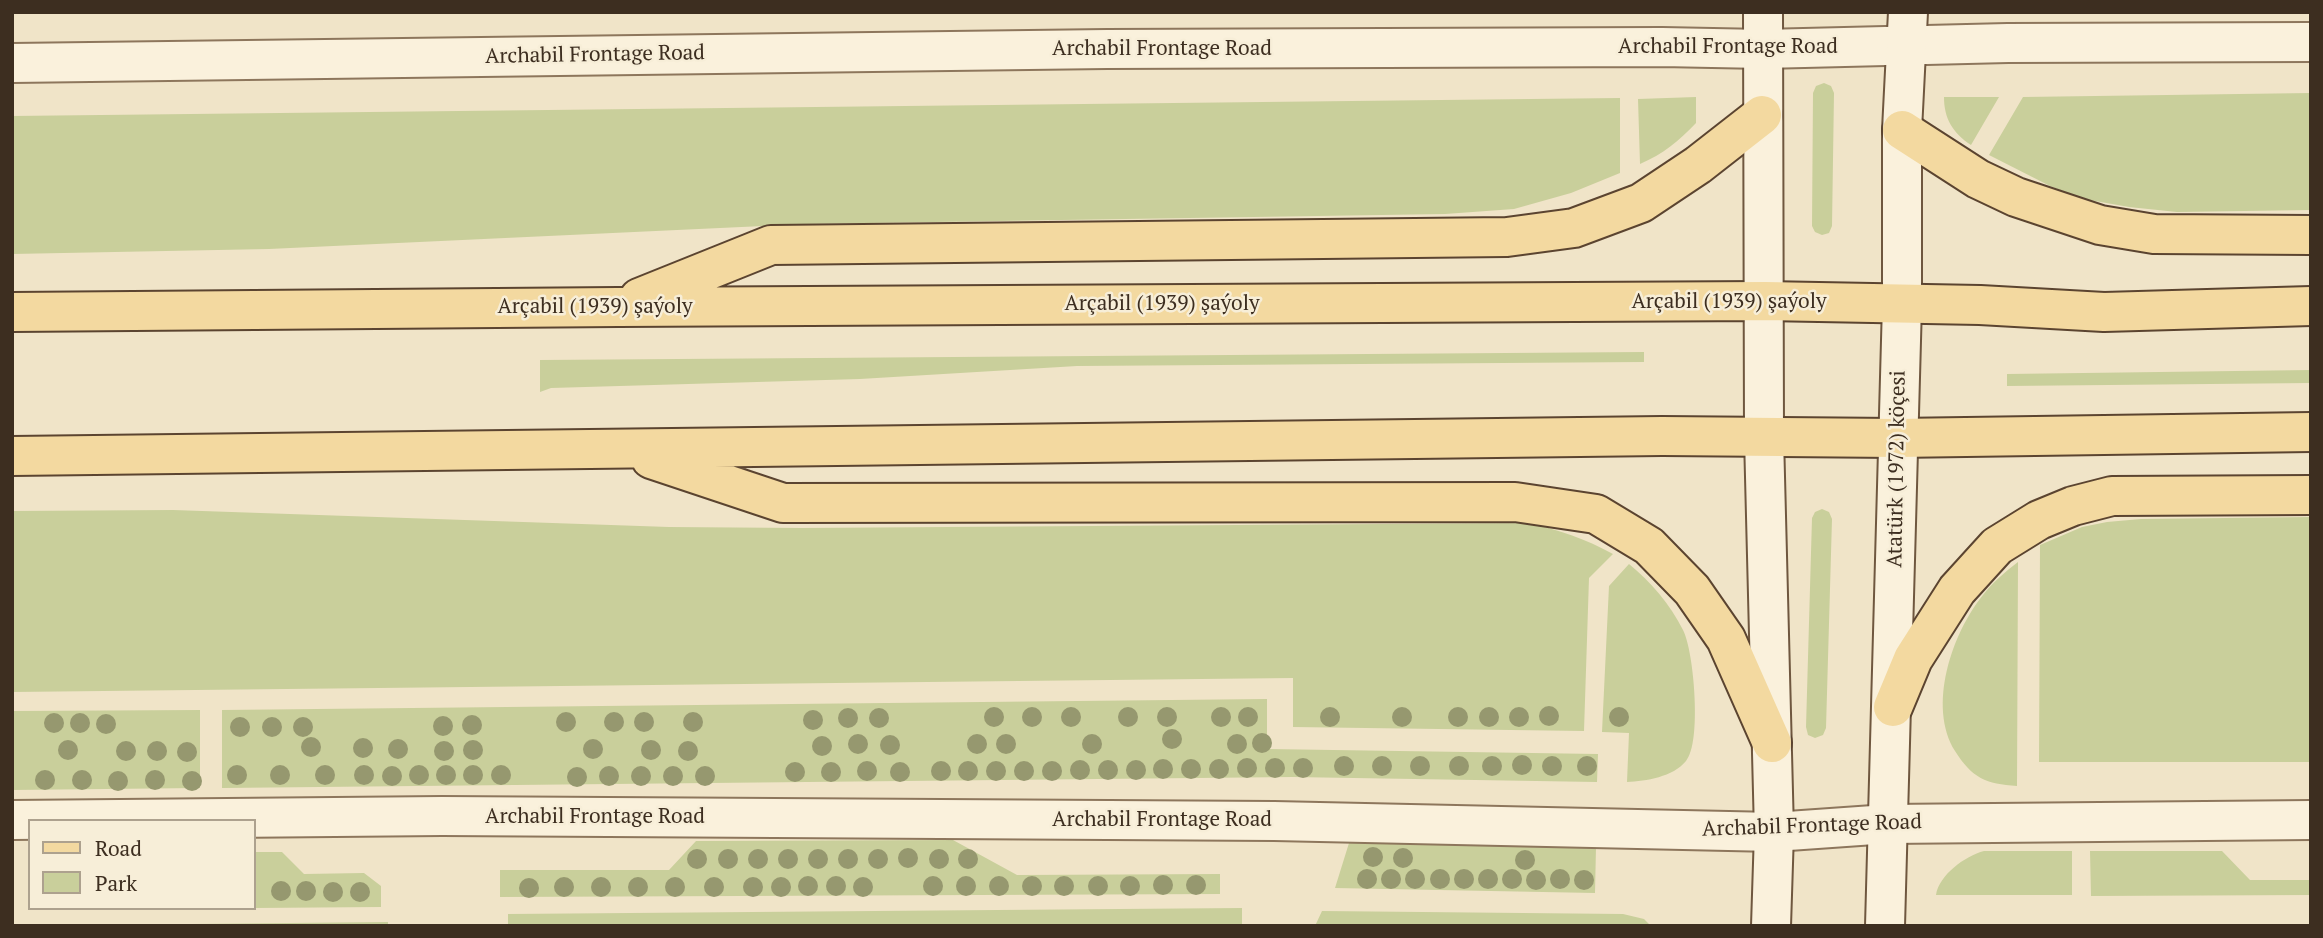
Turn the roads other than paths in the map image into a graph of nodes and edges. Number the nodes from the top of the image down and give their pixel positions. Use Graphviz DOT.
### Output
graph roads {
  1 [pos="1908,29"];
  2 [pos="1763,31"];
  3 [pos="2311,42"];
  4 [pos="12,62"];
  5 [pos="1762,115"];
  6 [pos="1902,130"];
  7 [pos="2311,235"];
  8 [pos="1765,301"];
  9 [pos="1902,304"];
  10 [pos="2311,306"];
  11 [pos="618,307"];
  12 [pos="12,312"];
  13 [pos="2311,432"];
  14 [pos="1764,437"];
  15 [pos="1897,438"];
  16 [pos="623,449"];
  17 [pos="12,456"];
  18 [pos="2311,495"];
  19 [pos="1893,707"];
  20 [pos="1772,743"];
  21 [pos="120,819"];
  22 [pos="2311,820"];
  23 [pos="1888,824"];
  24 [pos="1774,832"];
  25 [pos="1771,926"];
  26 [pos="1885,926"];
  1 -- 2 [label="street, Archabil Frontage Road"];
  1 -- 3 [label="street, Archabil Frontage Road"];
  1 -- 6 [label="street, Atatürk (1972) köçesi"];
  2 -- 4 [label="street, Archabil Frontage Road"];
  2 -- 5 [label="street"];
  5 -- 8 [label="street"];
  5 -- 11 [label="main road"];
  6 -- 7 [label="main road"];
  6 -- 9 [label="street, Atatürk (1972) köçesi"];
  8 -- 9 [label="main road, Arçabil (1939) şaýoly"];
  8 -- 11 [label="main road, Arçabil (1939) şaýoly"];
  8 -- 14 [label="street"];
  9 -- 10 [label="main road, Arçabil (1939) şaýoly"];
  9 -- 15 [label="street, Atatürk (1972) köçesi"];
  11 -- 12 [label="main road, Arçabil (1939) şaýoly"];
  13 -- 15 [label="main road"];
  14 -- 15 [label="main road"];
  14 -- 16 [label="main road"];
  14 -- 20 [label="street"];
  15 -- 19 [label="street, Atatürk (1972) köçesi"];
  16 -- 17 [label="main road"];
  16 -- 20 [label="main road"];
  18 -- 19 [label="main road"];
  19 -- 23 [label="street, Atatürk (1972) köçesi"];
  20 -- 24 [label="street"];
  21 -- 24 [label="street, Archabil Frontage Road"];
  22 -- 23 [label="street, Archabil Frontage Road"];
  23 -- 24 [label="street, Archabil Frontage Road"];
  23 -- 26 [label="street, Atatürk (1972) köçesi"];
  24 -- 25 [label="street"];
}
